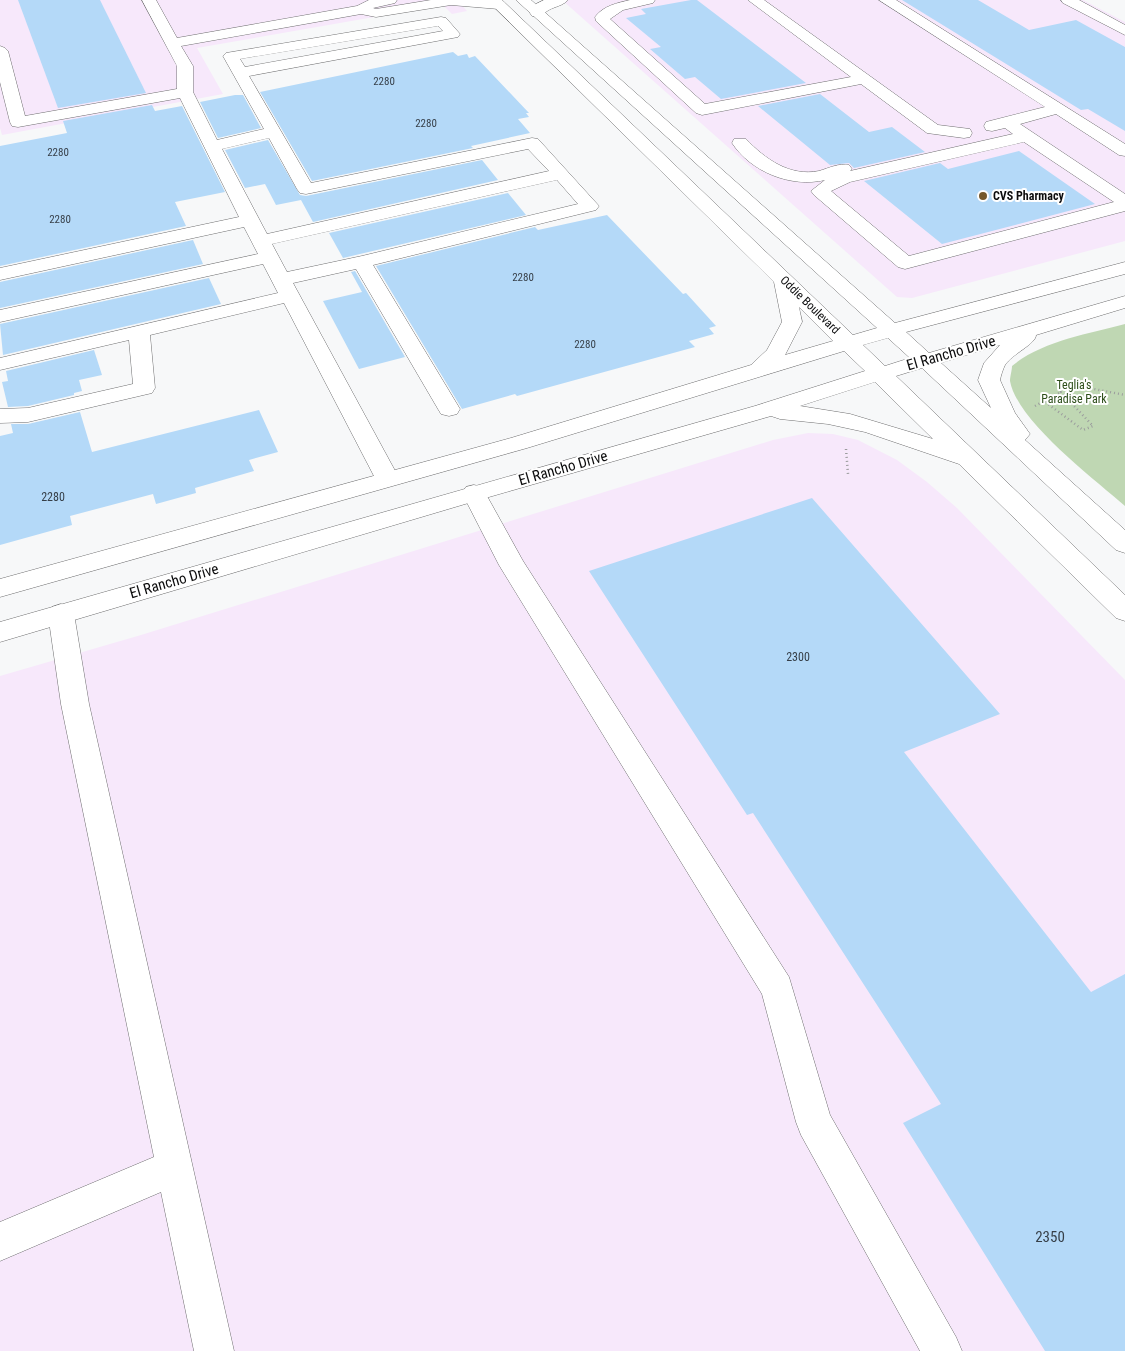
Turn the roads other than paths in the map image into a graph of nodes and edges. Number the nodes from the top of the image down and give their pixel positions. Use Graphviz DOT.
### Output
graph roads {
  1 [pos="149,0"];
  2 [pos="390,0"];
  3 [pos="561,0"];
  4 [pos="648,0"];
  5 [pos="755,0"];
  6 [pos="886,0"];
  7 [pos="1068,0"];
  8 [pos="497,2"];
  9 [pos="530,7"];
  10 [pos="361,10"];
  11 [pos="1125,31"];
  12 [pos="172,43"];
  13 [pos="0,51"];
  14 [pos="240,73"];
  15 [pos="864,79"];
  16 [pos="5,87"];
  17 [pos="185,92"];
  18 [pos="1058,109"];
  19 [pos="8,116"];
  20 [pos="1007,122"];
  21 [pos="274,132"];
  22 [pos="964,133"];
  23 [pos="1027,136"];
  24 [pos="740,143"];
  25 [pos="212,146"];
  26 [pos="1123,148"];
  27 [pos="561,174"];
  28 [pos="1125,204"];
  29 [pos="251,220"];
  30 [pos="265,249"];
  31 [pos="362,262"];
  32 [pos="1125,268"];
  33 [pos="0,274"];
  34 [pos="783,279"];
  35 [pos="286,288"];
  36 [pos="1125,302"];
  37 [pos="0,316"];
  38 [pos="1037,328"];
  39 [pos="891,330"];
  40 [pos="138,332"];
  41 [pos="848,342"];
  42 [pos="925,360"];
  43 [pos="0,364"];
  44 [pos="759,370"];
  45 [pos="880,374"];
  46 [pos="449,409"];
  47 [pos="763,412"];
  48 [pos="0,416"];
  49 [pos="971,461"];
  50 [pos="1045,470"];
  51 [pos="386,478"];
  52 [pos="474,493"];
  53 [pos="1125,544"];
  54 [pos="0,588"];
  55 [pos="1125,611"];
  56 [pos="60,614"];
  57 [pos="0,632"];
  58 [pos="174,1167"];
  59 [pos="0,1242"];
  60 [pos="214,1351"];
  61 [pos="942,1351"];
  1 -- 12 [label="main road"];
  2 -- 10 [label="main road"];
  3 -- 9 [label="main road"];
  4 -- 15 [label="main road"];
  5 -- 15 [label="main road"];
  6 -- 18 [label="main road"];
  7 -- 11 [label="main road"];
  8 -- 10 [label="main road"];
  8 -- 34 [label="main road, Oddie Boulevard"];
  9 -- 39 [label="main road"];
  10 -- 12 [label="main road"];
  12 -- 17 [label="main road"];
  13 -- 16 [label="main road"];
  14 -- 14 [label="main road"];
  14 -- 21 [label="main road"];
  15 -- 22 [label="main road"];
  16 -- 19 [label="main road"];
  17 -- 19 [label="main road"];
  17 -- 25 [label="main road"];
  18 -- 20 [label="main road"];
  18 -- 26 [label="main road"];
  20 -- 22 [label="main road"];
  20 -- 23 [label="main road"];
  21 -- 25 [label="main road"];
  21 -- 27 [label="main road"];
  22 -- 24 [label="main road"];
  23 -- 28 [label="main road"];
  23 -- 28 [label="main road"];
  25 -- 29 [label="main road"];
  27 -- 30 [label="main road"];
  27 -- 31 [label="main road"];
  29 -- 30 [label="main road"];
  29 -- 33 [label="main road"];
  30 -- 35 [label="main road"];
  30 -- 37 [label="main road"];
  31 -- 35 [label="main road"];
  31 -- 46 [label="main road"];
  32 -- 39 [label="main road"];
  34 -- 41 [label="main road, Oddie Boulevard"];
  34 -- 44 [label="main road"];
  35 -- 40 [label="main road"];
  35 -- 51 [label="main road"];
  36 -- 38 [label="main road, El Rancho Drive"];
  38 -- 42 [label="main road, El Rancho Drive"];
  38 -- 50 [label="main road"];
  39 -- 41 [label="main road"];
  39 -- 42 [label="main road"];
  40 -- 43 [label="main road"];
  40 -- 48 [label="main road"];
  41 -- 44 [label="main road"];
  41 -- 45 [label="main road, Oddie Boulevard"];
  42 -- 45 [label="main road, El Rancho Drive"];
  42 -- 50 [label="main road"];
  44 -- 51 [label="main road"];
  45 -- 47 [label="main road, El Rancho Drive"];
  45 -- 49 [label="main road, Oddie Boulevard"];
  47 -- 49 [label="main road"];
  47 -- 52 [label="main road, El Rancho Drive"];
  49 -- 55 [label="main road, Oddie Boulevard"];
  50 -- 53 [label="main road"];
  51 -- 54 [label="main road"];
  52 -- 56 [label="main road, El Rancho Drive"];
  52 -- 61 [label="main road"];
  56 -- 57 [label="main road, El Rancho Drive"];
  56 -- 58 [label="main road"];
  58 -- 59 [label="main road"];
  58 -- 60 [label="main road"];
}
